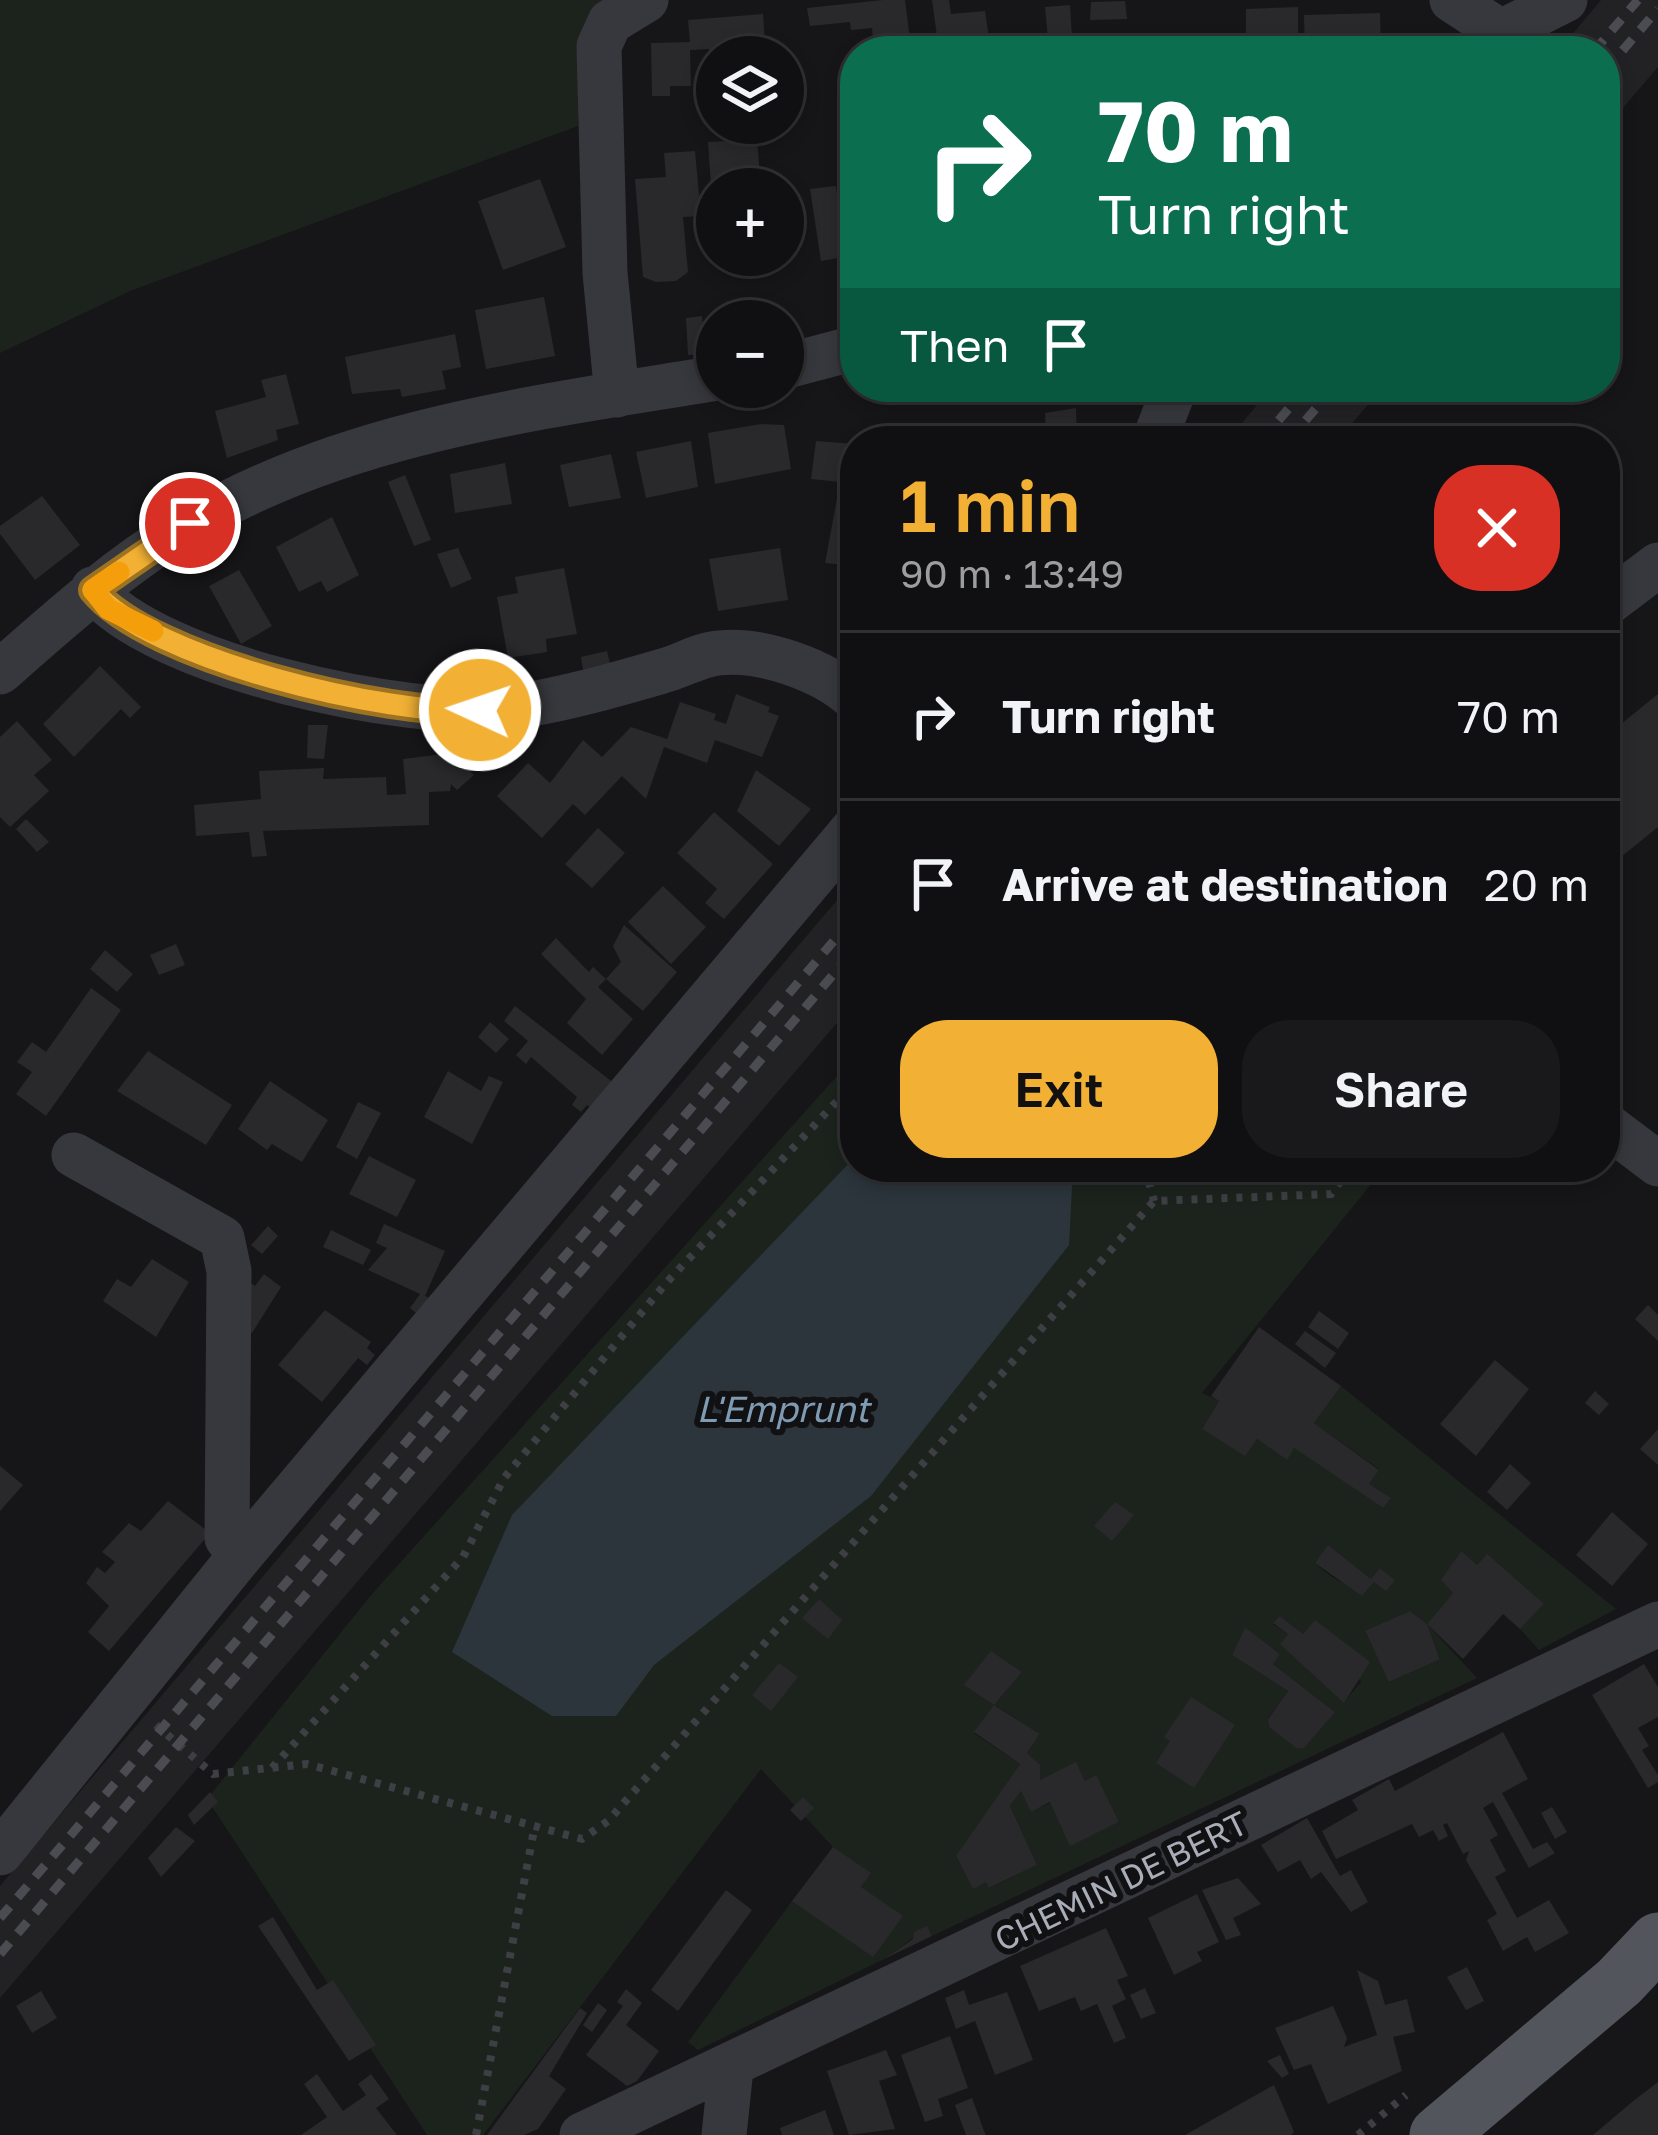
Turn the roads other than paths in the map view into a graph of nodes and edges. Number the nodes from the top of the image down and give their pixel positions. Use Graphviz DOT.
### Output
graph roads {
  1 [pos="646,0"];
  2 [pos="1452,0"];
  3 [pos="1565,0"];
  4 [pos="1489,36"];
  5 [pos="1503,36"];
  6 [pos="840,352"];
  7 [pos="804,361"];
  8 [pos="696,381"];
  9 [pos="616,394"];
  10 [pos="1658,566"];
  11 [pos="93,590"];
  12 [pos="1620,594"];
  13 [pos="0,672"];
  14 [pos="840,686"];
  15 [pos="840,844"];
  16 [pos="1620,1135"];
  17 [pos="74,1155"];
  18 [pos="1658,1164"];
  19 [pos="240,1556"];
  20 [pos="1658,1624"];
  21 [pos="8,1819"];
  22 [pos="1658,1941"];
  23 [pos="1645,1979"];
  24 [pos="731,2068"];
  25 [pos="604,2130"];
  26 [pos="724,2135"];
  27 [pos="1438,2135"];
  1 -- 9 [label="street"];
  2 -- 4 [label="street"];
  3 -- 5 [label="street"];
  6 -- 7 [label="street"];
  8 -- 9 [label="street"];
  9 -- 11 [label="street"];
  10 -- 12 [label="street"];
  11 -- 13 [label="street"];
  11 -- 14 [label="street"];
  15 -- 19 [label="street"];
  16 -- 18 [label="street"];
  17 -- 19 [label="street"];
  19 -- 21 [label="street"];
  20 -- 24 [label="street, CHEMIN DE BERT"];
  22 -- 23 [label="main road"];
  23 -- 27 [label="main road"];
  24 -- 25 [label="street, CHEMIN DE BERT"];
  24 -- 26 [label="street"];
}
